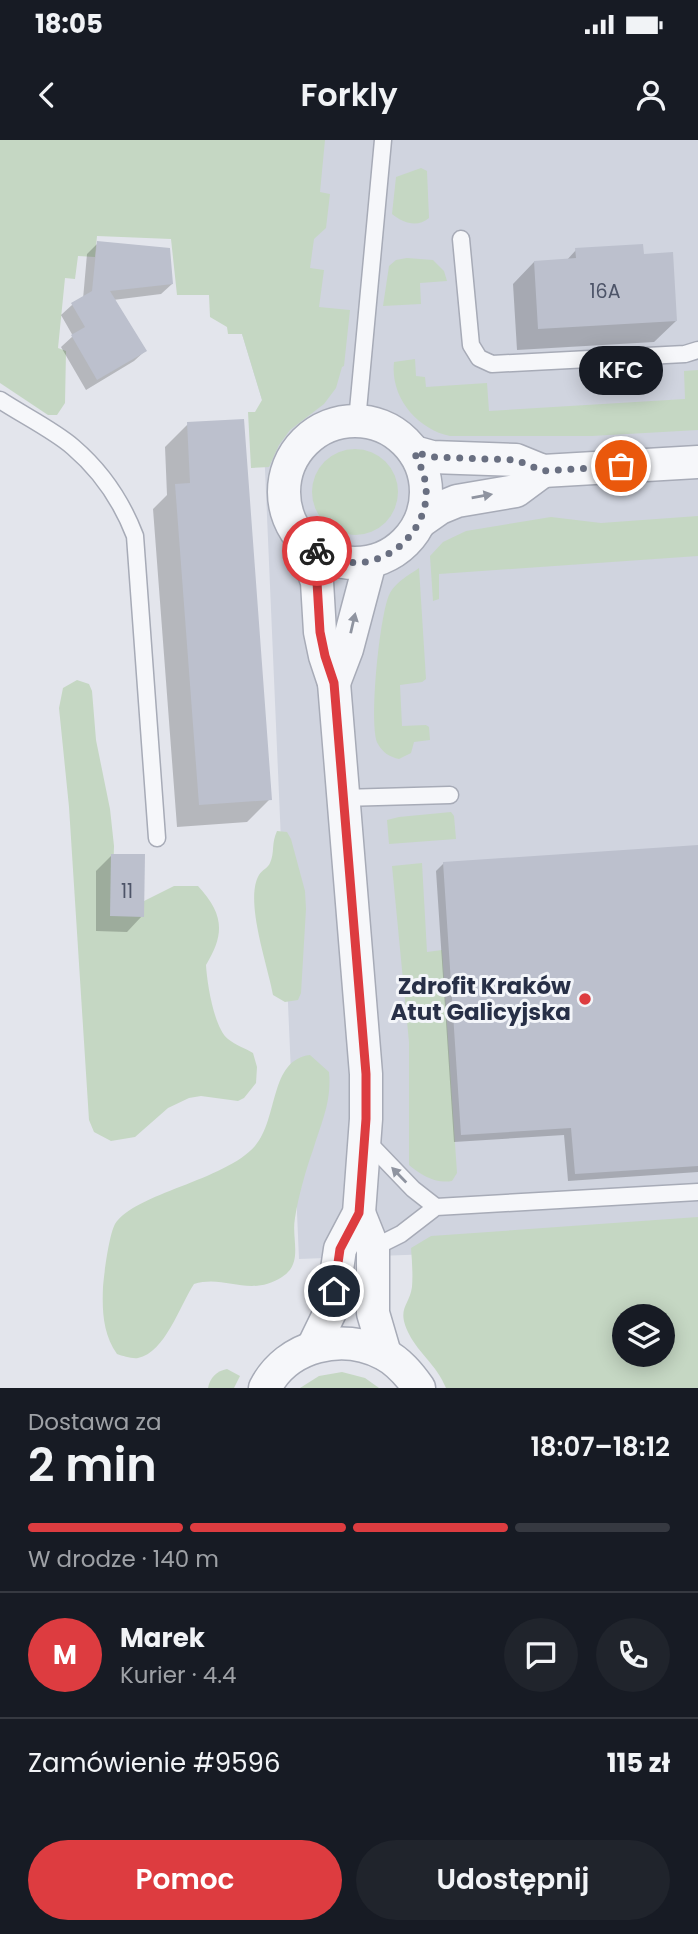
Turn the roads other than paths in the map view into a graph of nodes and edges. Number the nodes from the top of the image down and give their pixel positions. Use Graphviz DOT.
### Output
graph roads {
  1 [pos="383,140"];
  2 [pos="461,239"];
  3 [pos="698,349"];
  4 [pos="0,400"];
  5 [pos="357,421"];
  6 [pos="414,452"];
  7 [pos="698,462"];
  8 [pos="543,471"];
  9 [pos="420,522"];
  10 [pos="302,539"];
  11 [pos="370,562"];
  12 [pos="334,683"];
  13 [pos="450,795"];
  14 [pos="342,797"];
  15 [pos="157,838"];
  16 [pos="364,1138"];
  17 [pos="698,1192"];
  18 [pos="436,1207"];
  19 [pos="359,1213"];
  20 [pos="373,1248"];
  21 [pos="313,1347"];
  22 [pos="385,1354"];
  23 [pos="265,1388"];
  24 [pos="419,1388"];
  1 -- 5 [label="lane"];
  2 -- 3 [label="lane"];
  4 -- 15 [label="lane"];
  5 -- 6 [label="street"];
  5 -- 10 [label="street"];
  6 -- 8 [label="street"];
  6 -- 9 [label="street"];
  7 -- 8 [label="street"];
  9 -- 8 [label="street, one-way"];
  9 -- 11 [label="street"];
  10 -- 11 [label="street"];
  10 -- 12 [label="street"];
  12 -- 11 [label="street, one-way"];
  12 -- 14 [label="street"];
  13 -- 14 [label="lane"];
  14 -- 16 [label="street"];
  18 -- 16 [label="lane, one-way"];
  16 -- 19 [label="street"];
  17 -- 18 [label="lane"];
  18 -- 20 [label="lane"];
  19 -- 20 [label="street"];
  19 -- 21 [label="street"];
  20 -- 22 [label="street"];
  21 -- 22 [label="street"];
  21 -- 23 [label="street"];
  22 -- 24 [label="street"];
}
